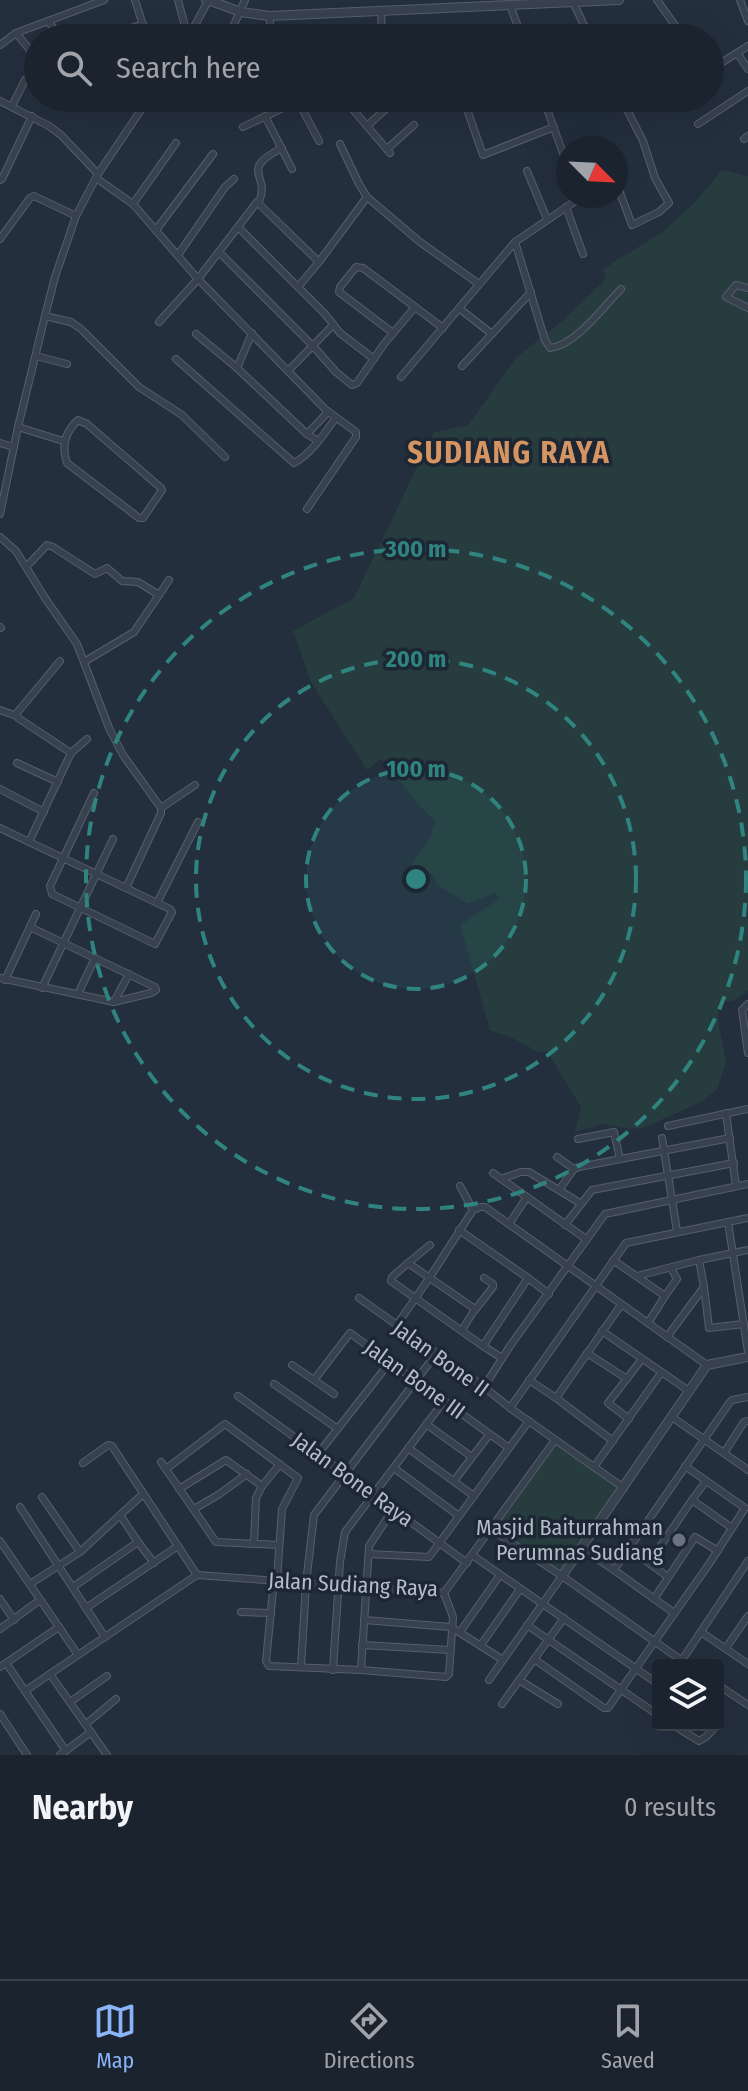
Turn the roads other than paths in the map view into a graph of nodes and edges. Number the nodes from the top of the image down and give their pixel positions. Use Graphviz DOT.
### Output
graph roads {
  1 [pos="104,0"];
  2 [pos="135,0"];
  3 [pos="178,0"];
  4 [pos="207,0"];
  5 [pos="245,0"];
  6 [pos="372,0"];
  7 [pos="619,0"];
  8 [pos="657,0"];
  9 [pos="740,0"];
  10 [pos="601,1"];
  11 [pos="573,2"];
  12 [pos="491,3"];
  13 [pos="510,5"];
  14 [pos="377,11"];
  15 [pos="241,12"];
  16 [pos="269,16"];
  17 [pos="48,21"];
  18 [pos="748,21"];
  19 [pos="40,24"];
  20 [pos="50,24"];
  21 [pos="143,24"];
  22 [pos="184,24"];
  23 [pos="195,24"];
  24 [pos="235,24"];
  25 [pos="270,24"];
  26 [pos="379,24"];
  27 [pos="517,24"];
  28 [pos="583,24"];
  29 [pos="674,24"];
  30 [pos="24,30"];
  31 [pos="16,33"];
  32 [pos="24,43"];
  33 [pos="0,45"];
  34 [pos="748,46"];
  35 [pos="737,53"];
  36 [pos="724,61"];
  37 [pos="748,69"];
  38 [pos="24,82"];
  39 [pos="748,91"];
  40 [pos="0,101"];
  41 [pos="12,106"];
  42 [pos="724,107"];
  43 [pos="140,112"];
  44 [pos="273,112"];
  45 [pos="307,112"];
  46 [pos="355,112"];
  47 [pos="382,112"];
  48 [pos="468,112"];
  49 [pos="548,112"];
  50 [pos="628,112"];
  51 [pos="716,112"];
  52 [pos="32,116"];
  53 [pos="265,116"];
  54 [pos="698,124"];
  55 [pos="414,125"];
  56 [pos="367,126"];
  57 [pos="243,127"];
  58 [pos="554,127"];
  59 [pos="557,136"];
  60 [pos="319,141"];
  61 [pos="176,143"];
  62 [pos="340,144"];
  63 [pos="282,148"];
  64 [pos="213,154"];
  65 [pos="292,169"];
  66 [pos="527,171"];
  67 [pos="97,176"];
  68 [pos="234,179"];
  69 [pos="0,180"];
  70 [pos="367,197"];
  71 [pos="260,199"];
  72 [pos="133,204"];
  73 [pos="564,208"];
  74 [pos="566,208"];
  75 [pos="626,208"];
  76 [pos="76,216"];
  77 [pos="547,219"];
  78 [pos="238,227"];
  79 [pos="156,230"];
  80 [pos="0,239"];
  81 [pos="515,242"];
  82 [pos="219,252"];
  83 [pos="583,254"];
  84 [pos="178,255"];
  85 [pos="319,262"];
  86 [pos="198,279"];
  87 [pos="479,284"];
  88 [pos="298,287"];
  89 [pos="748,288"];
  90 [pos="621,289"];
  91 [pos="531,292"];
  92 [pos="415,307"];
  93 [pos="748,308"];
  94 [pos="460,309"];
  95 [pos="45,316"];
  96 [pos="159,322"];
  97 [pos="333,325"];
  98 [pos="443,328"];
  99 [pos="252,333"];
  100 [pos="393,333"];
  101 [pos="196,334"];
  102 [pos="492,334"];
  103 [pos="313,346"];
  104 [pos="36,356"];
  105 [pos="176,359"];
  106 [pos="374,359"];
  107 [pos="67,364"];
  108 [pos="462,366"];
  109 [pos="237,368"];
  110 [pos="288,371"];
  111 [pos="401,377"];
  112 [pos="328,412"];
  113 [pos="335,419"];
  114 [pos="18,427"];
  115 [pos="307,434"];
  116 [pos="63,441"];
  117 [pos="318,441"];
  118 [pos="0,443"];
  119 [pos="14,447"];
  120 [pos="225,457"];
  121 [pos="2,499"];
  122 [pos="307,509"];
  123 [pos="0,514"];
  124 [pos="0,537"];
  125 [pos="26,567"];
  126 [pos="169,580"];
  127 [pos="159,595"];
  128 [pos="60,661"];
  129 [pos="84,662"];
  130 [pos="0,710"];
  131 [pos="17,716"];
  132 [pos="87,739"];
  133 [pos="71,753"];
  134 [pos="17,763"];
  135 [pos="58,782"];
  136 [pos="195,785"];
  137 [pos="0,789"];
  138 [pos="94,793"];
  139 [pos="161,808"];
  140 [pos="44,812"];
  141 [pos="198,822"];
  142 [pos="0,828"];
  143 [pos="113,839"];
  144 [pos="29,842"];
  145 [pos="63,857"];
  146 [pos="96,873"];
  147 [pos="126,888"];
  148 [pos="157,903"];
  149 [pos="80,909"];
  150 [pos="36,914"];
  151 [pos="30,927"];
  152 [pos="64,942"];
  153 [pos="95,958"];
  154 [pos="129,974"];
  155 [pos="3,979"];
  156 [pos="42,988"];
  157 [pos="78,994"];
  158 [pos="114,1002"];
  159 [pos="748,1004"];
  160 [pos="748,1053"];
  161 [pos="748,1109"];
  162 [pos="726,1113"];
  163 [pos="668,1126"];
  164 [pos="662,1138"];
  165 [pos="730,1138"];
  166 [pos="578,1139"];
  167 [pos="664,1152"];
  168 [pos="557,1157"];
  169 [pos="620,1159"];
  170 [pos="734,1163"];
  171 [pos="574,1169"];
  172 [pos="493,1173"];
  173 [pos="669,1176"];
  174 [pos="501,1179"];
  175 [pos="748,1184"];
  176 [pos="460,1186"];
  177 [pos="736,1186"];
  178 [pos="559,1190"];
  179 [pos="527,1197"];
  180 [pos="672,1199"];
  181 [pos="580,1203"];
  182 [pos="473,1210"];
  183 [pos="748,1218"];
  184 [pos="728,1222"];
  185 [pos="509,1224"];
  186 [pos="565,1225"];
  187 [pos="459,1230"];
  188 [pos="677,1231"];
  189 [pos="586,1239"];
  190 [pos="430,1245"];
  191 [pos="748,1250"];
  192 [pos="733,1253"];
  193 [pos="613,1260"];
  194 [pos="699,1260"];
  195 [pos="408,1263"];
  196 [pos="569,1267"];
  197 [pos="671,1268"];
  198 [pos="637,1276"];
  199 [pos="430,1277"];
  200 [pos="484,1278"];
  201 [pos="528,1278"];
  202 [pos="594,1285"];
  203 [pos="704,1287"];
  204 [pos="549,1294"];
  205 [pos="665,1296"];
  206 [pos="359,1298"];
  207 [pos="416,1298"];
  208 [pos="621,1305"];
  209 [pos="475,1310"];
  210 [pos="648,1323"];
  211 [pos="744,1324"];
  212 [pos="396,1326"];
  213 [pos="462,1330"];
  214 [pos="602,1331"];
  215 [pos="667,1337"];
  216 [pos="483,1346"];
  217 [pos="587,1353"];
  218 [pos="436,1354"];
  219 [pos="748,1354"];
  220 [pos="502,1358"];
  221 [pos="642,1359"];
  222 [pos="390,1362"];
  223 [pos="292,1365"];
  224 [pos="707,1365"];
  225 [pos="661,1373"];
  226 [pos="627,1379"];
  227 [pos="314,1380"];
  228 [pos="529,1380"];
  229 [pos="416,1381"];
  230 [pos="274,1384"];
  231 [pos="484,1387"];
  232 [pos="689,1391"];
  233 [pos="334,1394"];
  234 [pos="238,1396"];
  235 [pos="748,1397"];
  236 [pos="556,1398"];
  237 [pos="444,1401"];
  238 [pos="510,1408"];
  239 [pos="672,1417"];
  240 [pos="526,1419"];
  241 [pos="629,1419"];
  242 [pos="426,1424"];
  243 [pos="746,1425"];
  244 [pos="338,1429"];
  245 [pos="489,1435"];
  246 [pos="704,1439"];
  247 [pos="555,1440"];
  248 [pos="613,1441"];
  249 [pos="408,1448"];
  250 [pos="509,1448"];
  251 [pos="724,1453"];
  252 [pos="318,1454"];
  253 [pos="472,1457"];
  254 [pos="161,1462"];
  255 [pos="83,1463"];
  256 [pos="280,1464"];
  257 [pos="685,1466"];
  258 [pos="594,1467"];
  259 [pos="394,1468"];
  260 [pos="166,1469"];
  261 [pos="748,1470"];
  262 [pos="247,1474"];
  263 [pos="346,1474"];
  264 [pos="454,1481"];
  265 [pos="706,1481"];
  266 [pos="262,1486"];
  267 [pos="624,1488"];
  268 [pos="179,1489"];
  269 [pos="143,1494"];
  270 [pos="375,1494"];
  271 [pos="474,1496"];
  272 [pos="42,1497"];
  273 [pos="692,1500"];
  274 [pos="20,1507"];
  275 [pos="394,1508"];
  276 [pos="194,1509"];
  277 [pos="747,1509"];
  278 [pos="120,1515"];
  279 [pos="459,1516"];
  280 [pos="732,1528"];
  281 [pos="492,1530"];
  282 [pos="0,1541"];
  283 [pos="138,1542"];
  284 [pos="254,1543"];
  285 [pos="440,1543"];
  286 [pos="279,1545"];
  287 [pos="178,1546"];
  288 [pos="627,1548"];
  289 [pos="582,1549"];
  290 [pos="718,1551"];
  291 [pos="80,1552"];
  292 [pos="369,1554"];
  293 [pos="472,1555"];
  294 [pos="748,1561"];
  295 [pos="154,1563"];
  296 [pos="467,1563"];
  297 [pos="649,1563"];
  298 [pos="58,1567"];
  299 [pos="614,1570"];
  300 [pos="197,1575"];
  301 [pos="500,1575"];
  302 [pos="562,1576"];
  303 [pos="668,1577"];
  304 [pos="275,1580"];
  305 [pos="306,1583"];
  306 [pos="30,1584"];
  307 [pos="339,1585"];
  308 [pos="73,1587"];
  309 [pos="366,1588"];
  310 [pos="520,1589"];
  311 [pos="444,1593"];
  312 [pos="0,1599"];
  313 [pos="654,1599"];
  314 [pos="40,1600"];
  315 [pos="543,1603"];
  316 [pos="86,1608"];
  317 [pos="241,1612"];
  318 [pos="271,1613"];
  319 [pos="674,1613"];
  320 [pos="748,1616"];
  321 [pos="564,1618"];
  322 [pos="14,1620"];
  323 [pos="364,1620"];
  324 [pos="527,1625"];
  325 [pos="59,1627"];
  326 [pos="451,1627"];
  327 [pos="0,1629"];
  328 [pos="460,1632"];
  329 [pos="701,1632"];
  330 [pos="105,1637"];
  331 [pos="548,1639"];
  332 [pos="655,1641"];
  333 [pos="479,1644"];
  334 [pos="362,1645"];
  335 [pos="726,1648"];
  336 [pos="450,1650"];
  337 [pos="78,1655"];
  338 [pos="534,1659"];
  339 [pos="680,1659"];
  340 [pos="687,1659"];
  341 [pos="503,1660"];
  342 [pos="748,1664"];
  343 [pos="3,1665"];
  344 [pos="301,1667"];
  345 [pos="636,1668"];
  346 [pos="333,1670"];
  347 [pos="361,1670"];
  348 [pos="50,1674"];
  349 [pos="107,1676"];
  350 [pos="489,1680"];
  351 [pos="519,1680"];
  352 [pos="652,1680"];
  353 [pos="724,1689"];
  354 [pos="621,1690"];
  355 [pos="25,1691"];
  356 [pos="116,1699"];
  357 [pos="70,1702"];
  358 [pos="502,1704"];
  359 [pos="558,1704"];
  360 [pos="748,1705"];
  361 [pos="652,1711"];
  362 [pos="0,1714"];
  363 [pos="86,1724"];
  364 [pos="9,1728"];
  365 [pos="683,1731"];
  366 [pos="711,1731"];
  367 [pos="91,1732"];
  368 [pos="0,1735"];
  369 [pos="26,1752"];
  370 [pos="63,1753"];
  371 [pos="16,1755"];
  372 [pos="107,1755"];
  1 -- 17 [label="street"];
  2 -- 21 [label="street"];
  3 -- 22 [label="street"];
  4 -- 15 [label="street"];
  4 -- 23 [label="street"];
  5 -- 15 [label="street"];
  6 -- 14 [label="street"];
  7 -- 10 [label="street"];
  8 -- 29 [label="street"];
  9 -- 18 [label="street"];
  10 -- 11 [label="street"];
  11 -- 13 [label="street"];
  11 -- 28 [label="street"];
  12 -- 13 [label="street"];
  12 -- 14 [label="street"];
  13 -- 27 [label="street"];
  14 -- 16 [label="street"];
  14 -- 26 [label="street"];
  15 -- 16 [label="street"];
  15 -- 24 [label="street"];
  16 -- 25 [label="street"];
  17 -- 19 [label="street"];
  17 -- 20 [label="street"];
  30 -- 31 [label="street"];
  31 -- 32 [label="street"];
  31 -- 33 [label="street"];
  34 -- 35 [label="street"];
  35 -- 36 [label="street"];
  35 -- 37 [label="street"];
  38 -- 41 [label="street"];
  39 -- 42 [label="street"];
  40 -- 41 [label="street"];
  41 -- 52 [label="street"];
  43 -- 67 [label="street"];
  44 -- 53 [label="street"];
  45 -- 60 [label="street"];
  46 -- 56 [label="street"];
  47 -- 56 [label="street"];
  48 -- 58 [label="street"];
  49 -- 58 [label="street"];
  50 -- 75 [label="street"];
  51 -- 54 [label="street"];
  52 -- 67 [label="street"];
  52 -- 69 [label="street"];
  53 -- 57 [label="street"];
  53 -- 63 [label="street"];
  55 -- 56 [label="street"];
  58 -- 59 [label="street"];
  61 -- 72 [label="street"];
  62 -- 70 [label="street"];
  63 -- 65 [label="street"];
  63 -- 71 [label="street"];
  64 -- 79 [label="street"];
  66 -- 77 [label="street"];
  67 -- 72 [label="street"];
  67 -- 76 [label="street"];
  68 -- 84 [label="street"];
  70 -- 85 [label="street"];
  70 -- 87 [label="street"];
  72 -- 79 [label="street"];
  73 -- 77 [label="street"];
  74 -- 83 [label="street"];
  76 -- 80 [label="street"];
  76 -- 95 [label="street"];
  77 -- 81 [label="street"];
  78 -- 82 [label="street"];
  78 -- 85 [label="street"];
  78 -- 88 [label="street"];
  79 -- 84 [label="street"];
  81 -- 87 [label="street"];
  81 -- 91 [label="street"];
  82 -- 86 [label="street"];
  82 -- 103 [label="street"];
  84 -- 86 [label="street"];
  85 -- 88 [label="street"];
  86 -- 96 [label="street"];
  86 -- 99 [label="street"];
  87 -- 94 [label="street"];
  88 -- 97 [label="street"];
  89 -- 93 [label="street"];
  90 -- 91 [label="street"];
  91 -- 102 [label="street"];
  92 -- 98 [label="street"];
  92 -- 100 [label="street"];
  92 -- 100 [label="street"];
  94 -- 98 [label="street"];
  94 -- 102 [label="street"];
  95 -- 104 [label="street"];
  95 -- 120 [label="street"];
  97 -- 103 [label="street"];
  97 -- 106 [label="street"];
  98 -- 111 [label="street"];
  99 -- 109 [label="street"];
  99 -- 110 [label="street"];
  100 -- 106 [label="street"];
  101 -- 109 [label="street"];
  102 -- 108 [label="street"];
  103 -- 106 [label="street"];
  103 -- 110 [label="street"];
  104 -- 107 [label="street"];
  104 -- 114 [label="street"];
  105 -- 117 [label="street"];
  109 -- 115 [label="street"];
  110 -- 112 [label="street"];
  112 -- 113 [label="street"];
  112 -- 115 [label="street"];
  113 -- 117 [label="street"];
  113 -- 122 [label="street"];
  114 -- 116 [label="street"];
  114 -- 119 [label="street"];
  115 -- 117 [label="street"];
  116 -- 116 [label="street"];
  118 -- 119 [label="street"];
  119 -- 121 [label="street"];
  121 -- 123 [label="street"];
  124 -- 125 [label="street"];
  125 -- 127 [label="street"];
  125 -- 129 [label="street"];
  126 -- 127 [label="street"];
  127 -- 129 [label="street"];
  128 -- 131 [label="street"];
  129 -- 139 [label="street"];
  130 -- 131 [label="street"];
  131 -- 133 [label="street"];
  132 -- 133 [label="street"];
  133 -- 135 [label="street"];
  134 -- 135 [label="street"];
  135 -- 140 [label="street"];
  136 -- 139 [label="street"];
  137 -- 140 [label="street"];
  138 -- 145 [label="street"];
  139 -- 147 [label="street"];
  140 -- 144 [label="street"];
  141 -- 148 [label="street"];
  142 -- 144 [label="street"];
  143 -- 146 [label="street"];
  144 -- 145 [label="street"];
  145 -- 146 [label="street"];
  145 -- 149 [label="street"];
  146 -- 147 [label="street"];
  146 -- 149 [label="street"];
  147 -- 148 [label="street"];
  148 -- 149 [label="street"];
  149 -- 152 [label="street"];
  150 -- 151 [label="street"];
  151 -- 152 [label="street"];
  151 -- 155 [label="street"];
  152 -- 153 [label="street"];
  152 -- 156 [label="street"];
  153 -- 154 [label="street"];
  153 -- 157 [label="street"];
  154 -- 158 [label="street"];
  154 -- 158 [label="street"];
  155 -- 156 [label="street"];
  156 -- 157 [label="street"];
  157 -- 158 [label="street"];
  159 -- 160 [label="street"];
  161 -- 162 [label="street"];
  162 -- 163 [label="street"];
  162 -- 165 [label="street"];
  164 -- 167 [label="street"];
  165 -- 167 [label="street"];
  165 -- 170 [label="street"];
  166 -- 169 [label="street"];
  167 -- 169 [label="street"];
  167 -- 173 [label="street"];
  168 -- 171 [label="street"];
  169 -- 171 [label="street"];
  170 -- 173 [label="street"];
  170 -- 177 [label="street"];
  171 -- 178 [label="street"];
  172 -- 174 [label="street"];
  173 -- 180 [label="street"];
  173 -- 181 [label="street"];
  174 -- 178 [label="street"];
  174 -- 179 [label="street"];
  175 -- 177 [label="street"];
  176 -- 182 [label="street"];
  177 -- 180 [label="street"];
  178 -- 181 [label="street"];
  179 -- 185 [label="street"];
  179 -- 186 [label="street"];
  180 -- 188 [label="street"];
  180 -- 189 [label="street"];
  181 -- 186 [label="street"];
  182 -- 185 [label="street"];
  182 -- 187 [label="street"];
  183 -- 184 [label="street"];
  184 -- 188 [label="street"];
  184 -- 192 [label="street"];
  185 -- 196 [label="street"];
  186 -- 189 [label="street"];
  187 -- 199 [label="street"];
  187 -- 201 [label="street"];
  188 -- 193 [label="street"];
  189 -- 196 [label="street"];
  190 -- 195 [label="street"];
  191 -- 192 [label="street"];
  192 -- 194 [label="street"];
  192 -- 211 [label="street"];
  193 -- 198 [label="street"];
  193 -- 202 [label="street"];
  194 -- 197 [label="street"];
  194 -- 203 [label="street"];
  195 -- 199 [label="street"];
  195 -- 207 [label="street"];
  196 -- 202 [label="street"];
  196 -- 204 [label="street"];
  197 -- 198 [label="street"];
  197 -- 205 [label="street"];
  198 -- 205 [label="street"];
  199 -- 207 [label="street"];
  199 -- 209 [label="street"];
  200 -- 209 [label="street"];
  201 -- 204 [label="street"];
  201 -- 216 [label="street"];
  202 -- 208 [label="street"];
  202 -- 228 [label="street"];
  203 -- 211 [label="street"];
  203 -- 215 [label="street"];
  204 -- 220 [label="street"];
  205 -- 210 [label="street"];
  206 -- 212 [label="street, Jalan Bone II"];
  207 -- 212 [label="street"];
  207 -- 213 [label="street"];
  208 -- 210 [label="street"];
  208 -- 214 [label="street"];
  209 -- 213 [label="street"];
  210 -- 215 [label="street"];
  211 -- 219 [label="street"];
  212 -- 218 [label="street, Jalan Bone II"];
  213 -- 216 [label="street"];
  214 -- 217 [label="street"];
  214 -- 221 [label="street"];
  215 -- 224 [label="street"];
  216 -- 220 [label="street"];
  217 -- 226 [label="street"];
  217 -- 236 [label="street"];
  218 -- 229 [label="street"];
  218 -- 231 [label="street, Jalan Bone II"];
  219 -- 224 [label="street"];
  220 -- 231 [label="street"];
  221 -- 225 [label="street"];
  221 -- 226 [label="street"];
  222 -- 227 [label="street, Jalan Bone III"];
  222 -- 229 [label="street, Jalan Bone III"];
  222 -- 244 [label="street"];
  223 -- 227 [label="street"];
  224 -- 232 [label="street"];
  225 -- 232 [label="street"];
  225 -- 241 [label="street"];
  226 -- 241 [label="street"];
  227 -- 233 [label="street"];
  228 -- 236 [label="street"];
  228 -- 238 [label="street"];
  229 -- 237 [label="street, Jalan Bone III"];
  229 -- 263 [label="street"];
  230 -- 244 [label="street"];
  231 -- 238 [label="street, Jalan Bone II"];
  232 -- 239 [label="street"];
  234 -- 252 [label="street, Jalan Bone Raya"];
  235 -- 246 [label="street"];
  236 -- 248 [label="street"];
  237 -- 242 [label="street"];
  237 -- 245 [label="street, Jalan Bone III"];
  238 -- 240 [label="street, Jalan Bone II"];
  239 -- 246 [label="street"];
  239 -- 267 [label="street"];
  240 -- 247 [label="street, Jalan Bone II"];
  240 -- 250 [label="street"];
  241 -- 248 [label="street"];
  242 -- 249 [label="street"];
  242 -- 253 [label="street"];
  243 -- 251 [label="street"];
  244 -- 252 [label="street"];
  245 -- 250 [label="street, Jalan Bone III"];
  245 -- 253 [label="street"];
  246 -- 251 [label="street"];
  246 -- 257 [label="street"];
  247 -- 258 [label="street, Jalan Bone II"];
  247 -- 281 [label="street, Jalan Sudiang Raya"];
  248 -- 258 [label="street"];
  249 -- 259 [label="street"];
  249 -- 264 [label="street"];
  250 -- 271 [label="street"];
  251 -- 261 [label="street"];
  252 -- 263 [label="street, Jalan Bone Raya"];
  253 -- 264 [label="street"];
  254 -- 260 [label="street"];
  255 -- 269 [label="street"];
  256 -- 260 [label="street"];
  256 -- 266 [label="street"];
  256 -- 286 [label="street"];
  257 -- 265 [label="street"];
  257 -- 288 [label="street"];
  258 -- 267 [label="street, Jalan Bone II"];
  259 -- 270 [label="street"];
  259 -- 279 [label="street"];
  260 -- 268 [label="street"];
  262 -- 266 [label="street"];
  262 -- 268 [label="street"];
  262 -- 276 [label="street"];
  263 -- 270 [label="street, Jalan Bone Raya"];
  263 -- 305 [label="street"];
  264 -- 271 [label="street"];
  265 -- 273 [label="street"];
  265 -- 277 [label="street"];
  266 -- 284 [label="street"];
  267 -- 289 [label="street"];
  268 -- 276 [label="street"];
  269 -- 278 [label="street"];
  269 -- 287 [label="street"];
  270 -- 275 [label="street, Jalan Bone Raya"];
  270 -- 307 [label="street"];
  271 -- 279 [label="street"];
  272 -- 291 [label="street"];
  273 -- 280 [label="street"];
  273 -- 297 [label="street"];
  274 -- 298 [label="street"];
  275 -- 285 [label="street, Jalan Bone Raya"];
  275 -- 292 [label="street"];
  276 -- 284 [label="street"];
  277 -- 280 [label="street"];
  278 -- 283 [label="street"];
  278 -- 291 [label="street"];
  279 -- 285 [label="street"];
  280 -- 290 [label="street"];
  281 -- 293 [label="street, Jalan Sudiang Raya"];
  281 -- 302 [label="street"];
  282 -- 306 [label="street"];
  283 -- 295 [label="street"];
  283 -- 308 [label="street"];
  284 -- 286 [label="street"];
  285 -- 292 [label="street"];
  285 -- 296 [label="street, Jalan Bone Raya"];
  286 -- 304 [label="street"];
  287 -- 295 [label="street"];
  287 -- 300 [label="street"];
  288 -- 297 [label="street"];
  288 -- 299 [label="street"];
  289 -- 299 [label="street"];
  289 -- 302 [label="street"];
  290 -- 303 [label="street"];
  290 -- 319 [label="street"];
  291 -- 298 [label="street"];
  292 -- 309 [label="street"];
  293 -- 296 [label="street, Jalan Sudiang Raya"];
  293 -- 301 [label="street"];
  294 -- 329 [label="street"];
  295 -- 316 [label="street"];
  296 -- 311 [label="street, Jalan Sudiang Raya"];
  297 -- 303 [label="street"];
  298 -- 306 [label="street"];
  298 -- 308 [label="street"];
  299 -- 313 [label="street"];
  300 -- 304 [label="street, Jalan Sudiang Raya"];
  300 -- 330 [label="street"];
  301 -- 310 [label="street"];
  301 -- 328 [label="street"];
  302 -- 315 [label="street"];
  302 -- 332 [label="street"];
  303 -- 313 [label="street"];
  304 -- 305 [label="street, Jalan Sudiang Raya"];
  304 -- 318 [label="street"];
  305 -- 307 [label="street, Jalan Sudiang Raya"];
  305 -- 344 [label="street"];
  306 -- 314 [label="street"];
  307 -- 309 [label="street, Jalan Sudiang Raya"];
  307 -- 346 [label="street"];
  308 -- 316 [label="street"];
  309 -- 311 [label="street, Jalan Sudiang Raya"];
  309 -- 323 [label="street"];
  310 -- 315 [label="street"];
  310 -- 333 [label="street"];
  311 -- 326 [label="street"];
  312 -- 322 [label="street"];
  313 -- 319 [label="street"];
  314 -- 322 [label="street"];
  314 -- 325 [label="street"];
  315 -- 321 [label="street"];
  315 -- 324 [label="street"];
  316 -- 330 [label="street"];
  317 -- 318 [label="street"];
  318 -- 344 [label="street"];
  319 -- 332 [label="street"];
  320 -- 335 [label="street"];
  321 -- 331 [label="street"];
  321 -- 345 [label="street"];
  322 -- 327 [label="street"];
  323 -- 326 [label="street"];
  323 -- 334 [label="street"];
  324 -- 331 [label="street"];
  324 -- 341 [label="street"];
  325 -- 337 [label="street"];
  325 -- 343 [label="street"];
  326 -- 328 [label="street"];
  326 -- 336 [label="street"];
  328 -- 333 [label="street"];
  329 -- 335 [label="street"];
  329 -- 340 [label="street"];
  330 -- 337 [label="street"];
  331 -- 338 [label="street"];
  331 -- 354 [label="street"];
  332 -- 339 [label="street"];
  332 -- 345 [label="street"];
  333 -- 341 [label="street"];
  334 -- 336 [label="street"];
  334 -- 347 [label="street"];
  335 -- 342 [label="street"];
  336 -- 347 [label="street"];
  337 -- 348 [label="street"];
  338 -- 351 [label="street"];
  338 -- 354 [label="street"];
  341 -- 350 [label="street"];
  343 -- 355 [label="street"];
  344 -- 346 [label="street"];
  345 -- 352 [label="street"];
  345 -- 354 [label="street"];
  346 -- 347 [label="street"];
  348 -- 355 [label="street"];
  348 -- 357 [label="street"];
  349 -- 357 [label="street"];
  351 -- 358 [label="street"];
  351 -- 359 [label="street"];
  353 -- 360 [label="street"];
  354 -- 361 [label="street"];
  355 -- 370 [label="street"];
  356 -- 363 [label="street"];
  357 -- 363 [label="street"];
  362 -- 364 [label="street"];
  363 -- 367 [label="street"];
  364 -- 368 [label="street"];
  364 -- 369 [label="street"];
  365 -- 366 [label="street"];
  367 -- 370 [label="street"];
  367 -- 372 [label="street"];
  369 -- 371 [label="street"];
}
